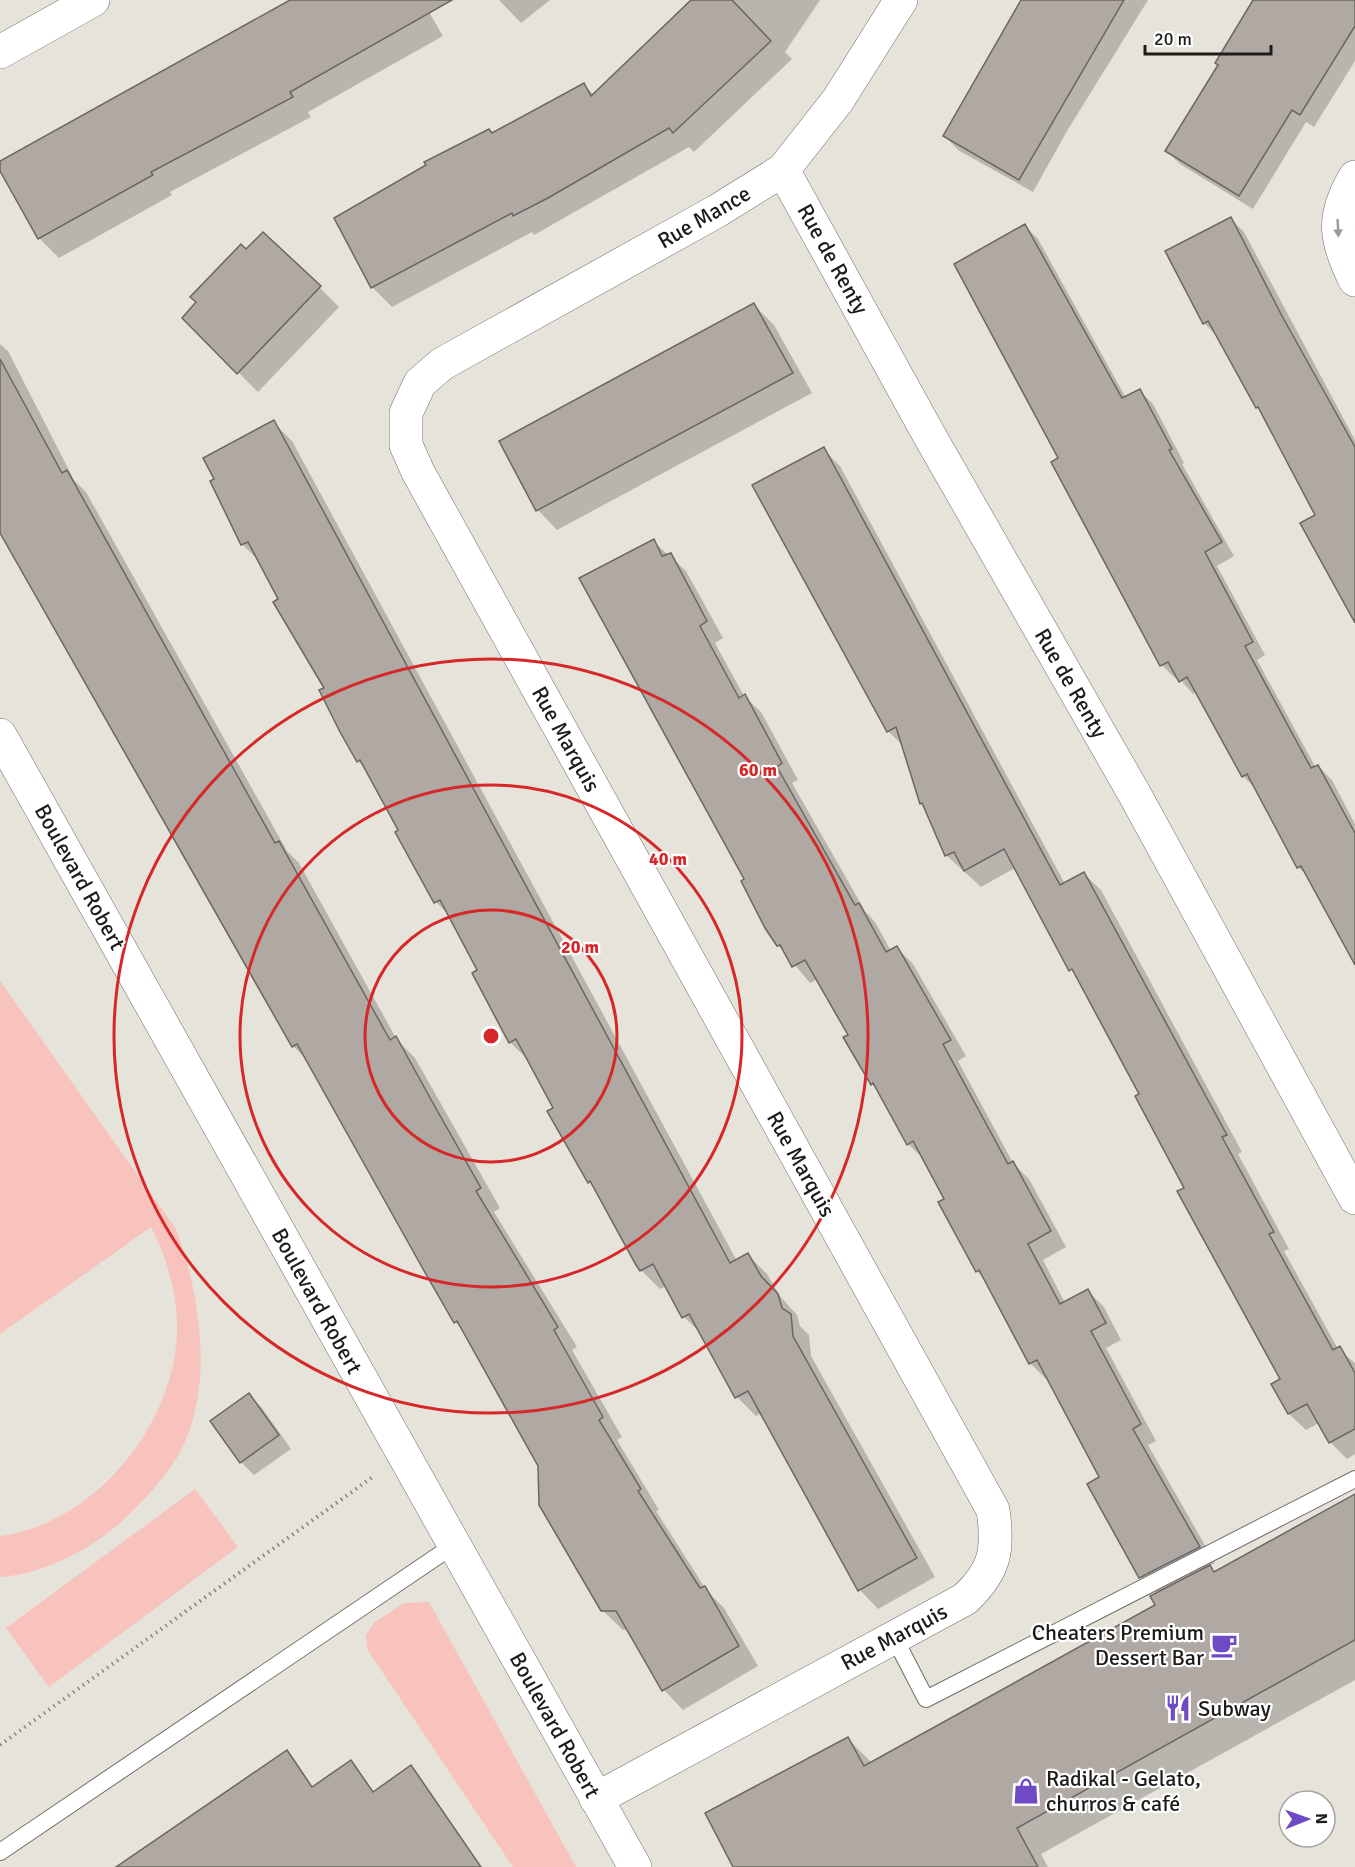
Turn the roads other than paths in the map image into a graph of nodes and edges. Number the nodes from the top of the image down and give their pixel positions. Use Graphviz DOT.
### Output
graph roads {
  1 [pos="93,0"];
  2 [pos="901,0"];
  3 [pos="0,52"];
  4 [pos="783,170"];
  5 [pos="1355,177"];
  6 [pos="1355,280"];
  7 [pos="442,364"];
  8 [pos="0,735"];
  9 [pos="1355,1198"];
  10 [pos="1355,1479"];
  11 [pos="454,1545"];
  12 [pos="894,1637"];
  13 [pos="596,1798"];
  14 [pos="0,1852"];
  15 [pos="635,1867"];
  1 -- 3 [label="street"];
  2 -- 4 [label="street, Rue Mance"];
  4 -- 7 [label="street, Rue Mance"];
  4 -- 9 [label="street, Rue de Renty"];
  5 -- 6 [label="street, one-way"];
  7 -- 12 [label="street, Rue Marquis"];
  8 -- 11 [label="street, Boulevard Robert"];
  10 -- 12 [label="lane"];
  11 -- 13 [label="street, Boulevard Robert"];
  11 -- 14 [label="lane"];
  12 -- 13 [label="street, Rue Marquis"];
  13 -- 15 [label="street, Boulevard Robert"];
}
